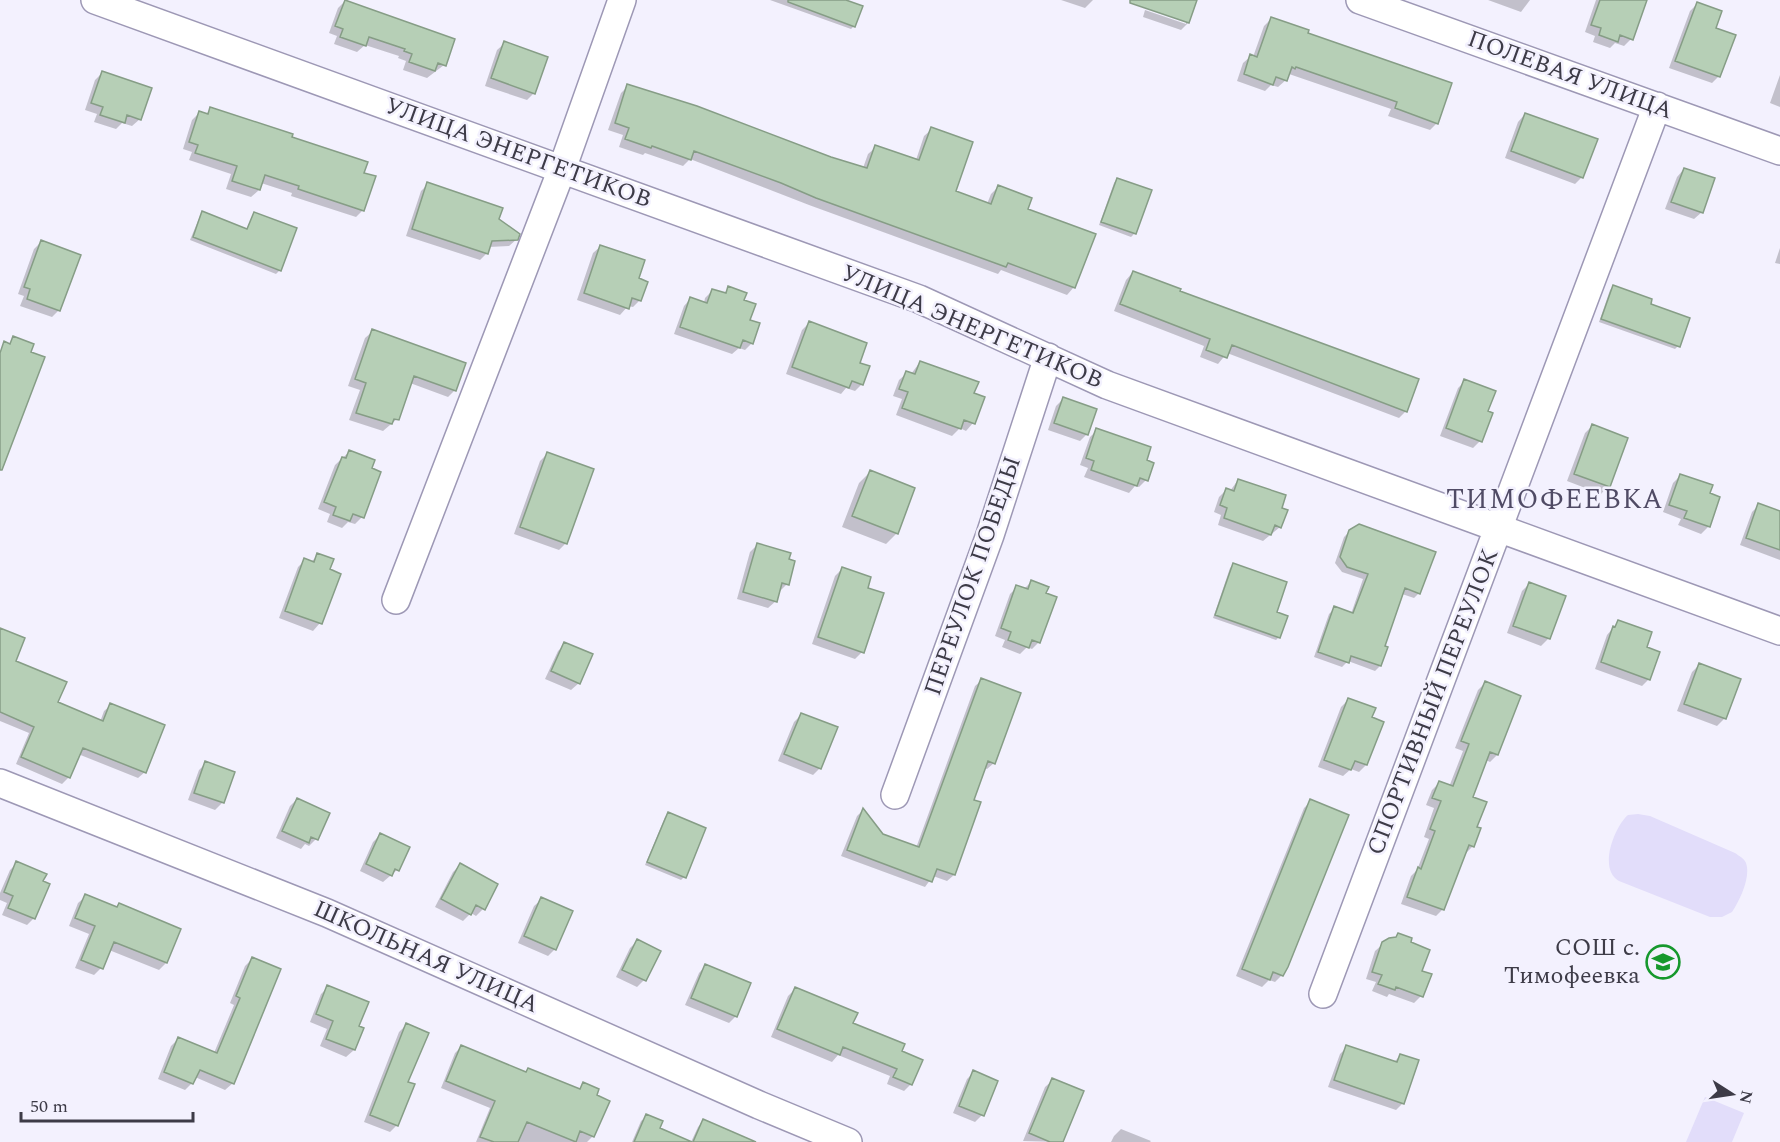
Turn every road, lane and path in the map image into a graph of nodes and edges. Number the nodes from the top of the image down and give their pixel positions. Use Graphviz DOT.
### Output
graph roads {
  1 [pos="95,0"];
  2 [pos="622,0"];
  3 [pos="1360,0"];
  4 [pos="1657,106"];
  5 [pos="1780,151"];
  6 [pos="562,169"];
  7 [pos="1048,357"];
  8 [pos="1499,528"];
  9 [pos="396,600"];
  10 [pos="1780,631"];
  11 [pos="0,783"];
  12 [pos="895,795"];
  13 [pos="1323,994"];
  14 [pos="849,1142"];
  1 -- 6 [label="street, УЛИЦА ЭНЕРГЕТИКОВ"];
  2 -- 6 [label="street"];
  3 -- 4 [label="street, ПОЛЕВАЯ УЛИЦА"];
  4 -- 5 [label="street, ПОЛЕВАЯ УЛИЦА"];
  4 -- 8 [label="street, СПОРТИВНЫЙ ПЕРЕУЛОК"];
  6 -- 7 [label="street, УЛИЦА ЭНЕРГЕТИКОВ"];
  6 -- 9 [label="street"];
  7 -- 8 [label="street, УЛИЦА ЭНЕРГЕТИКОВ"];
  7 -- 12 [label="street, ПЕРЕУЛОК ПОБЕДЫ"];
  8 -- 10 [label="street, УЛИЦА ЭНЕРГЕТИКОВ"];
  8 -- 13 [label="street, СПОРТИВНЫЙ ПЕРЕУЛОК"];
  11 -- 14 [label="street, ШКОЛЬНАЯ УЛИЦА"];
}
